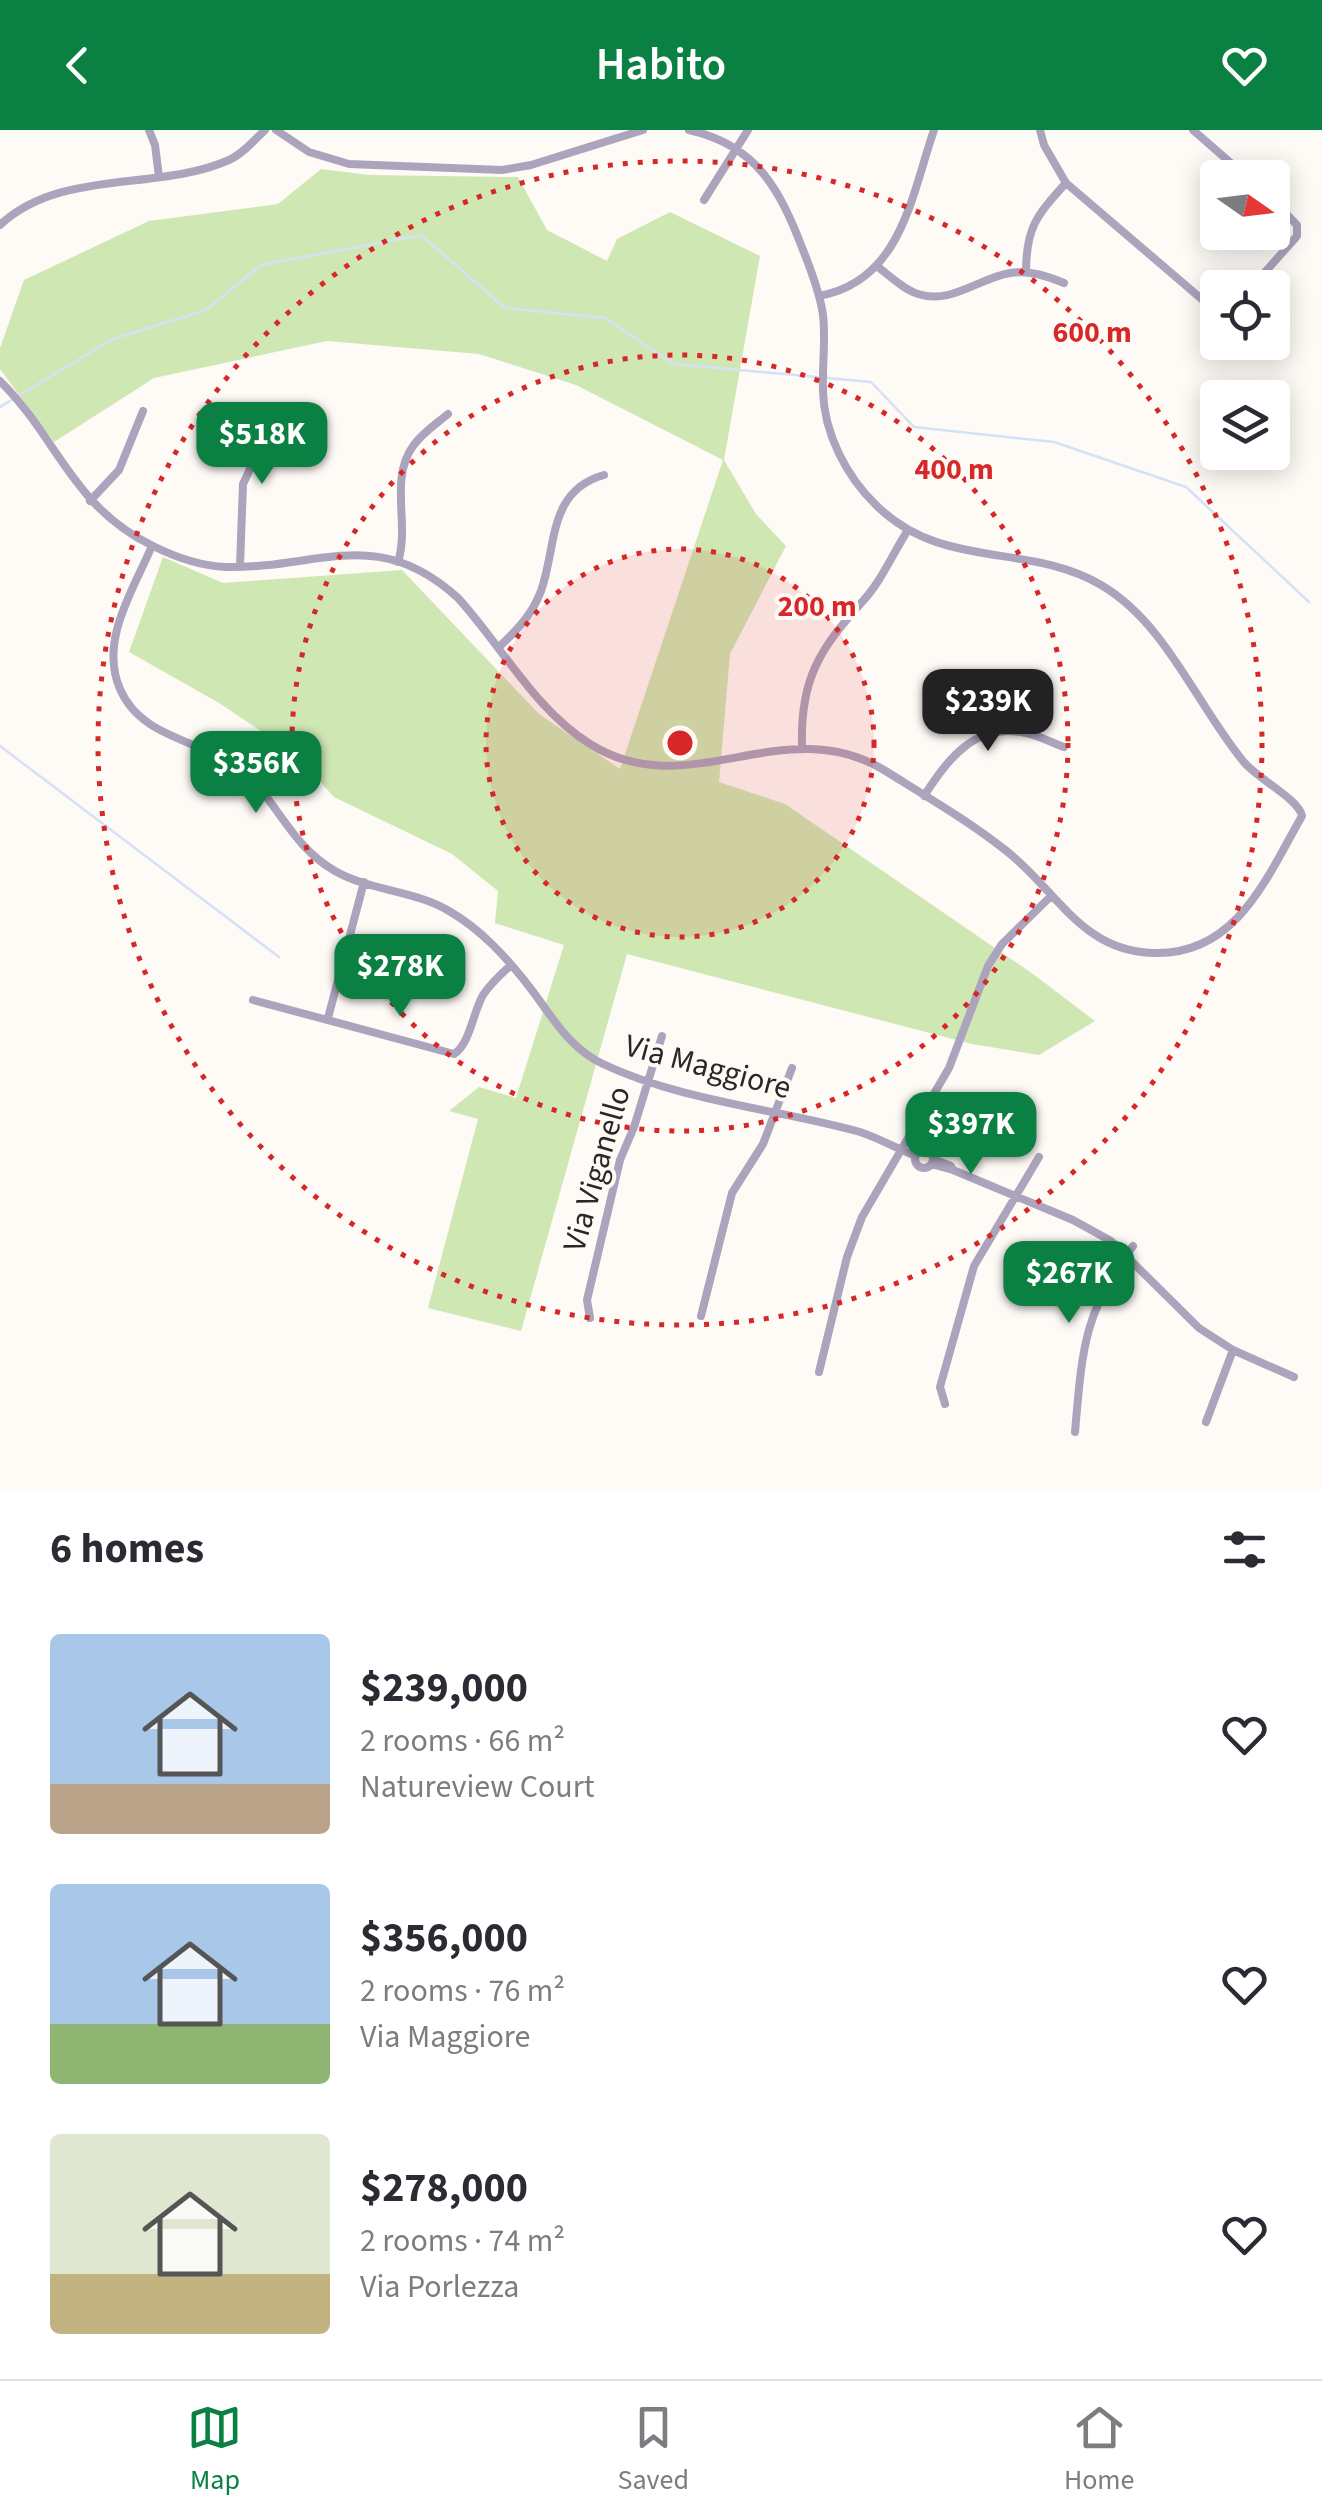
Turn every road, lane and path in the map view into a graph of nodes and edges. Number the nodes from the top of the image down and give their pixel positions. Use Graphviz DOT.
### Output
graph roads {
  1 [pos="149,130"];
  2 [pos="265,130"];
  3 [pos="276,130"];
  4 [pos="643,130"];
  5 [pos="689,130"];
  6 [pos="748,130"];
  7 [pos="934,130"];
  8 [pos="1040,130"];
  9 [pos="1193,130"];
  10 [pos="736,150"];
  11 [pos="1227,160"];
  12 [pos="159,177"];
  13 [pos="1066,183"];
  14 [pos="704,200"];
  15 [pos="1290,217"];
  16 [pos="0,225"];
  17 [pos="1290,244"];
  18 [pos="1285,250"];
  19 [pos="878,267"];
  20 [pos="1267,270"];
  21 [pos="1026,272"];
  22 [pos="1064,283"];
  23 [pos="819,296"];
  24 [pos="1200,297"];
  25 [pos="0,381"];
  26 [pos="280,407"];
  27 [pos="144,410"];
  28 [pos="448,414"];
  29 [pos="604,475"];
  30 [pos="90,501"];
  31 [pos="908,530"];
  32 [pos="152,546"];
  33 [pos="398,562"];
  34 [pos="240,566"];
  35 [pos="499,648"];
  36 [pos="802,746"];
  37 [pos="1064,746"];
  38 [pos="924,796"];
  39 [pos="364,882"];
  40 [pos="1050,897"];
  41 [pos="512,964"];
  42 [pos="253,1000"];
  43 [pos="328,1018"];
  44 [pos="662,1036"];
  45 [pos="792,1068"];
  46 [pos="648,1082"];
  47 [pos="774,1112"];
  48 [pos="899,1150"];
  49 [pos="1038,1157"];
  50 [pos="1014,1195"];
  51 [pos="1133,1246"];
  52 [pos="1126,1255"];
  53 [pos="701,1316"];
  54 [pos="590,1318"];
  55 [pos="1233,1350"];
  56 [pos="819,1372"];
  57 [pos="1294,1376"];
  58 [pos="944,1404"];
  59 [pos="1206,1422"];
  60 [pos="1075,1432"];
  1 -- 12 [label="street"];
  2 -- 12 [label="street"];
  3 -- 4 [label="street"];
  5 -- 10 [label="street"];
  6 -- 10 [label="street"];
  7 -- 19 [label="street"];
  8 -- 13 [label="street"];
  9 -- 11 [label="street"];
  10 -- 14 [label="street"];
  10 -- 23 [label="street"];
  12 -- 16 [label="street"];
  13 -- 21 [label="street"];
  13 -- 24 [label="street"];
  15 -- 17 [label="street"];
  18 -- 20 [label="street"];
  19 -- 21 [label="street"];
  19 -- 23 [label="street"];
  21 -- 22 [label="street"];
  23 -- 31 [label="street"];
  25 -- 30 [label="street"];
  26 -- 34 [label="street"];
  27 -- 30 [label="street"];
  28 -- 33 [label="street"];
  29 -- 35 [label="street"];
  30 -- 32 [label="street"];
  31 -- 36 [label="street"];
  31 -- 40 [label="street"];
  32 -- 34 [label="street"];
  32 -- 39 [label="street, Via Maggiore"];
  33 -- 34 [label="street"];
  33 -- 35 [label="street"];
  35 -- 36 [label="street"];
  36 -- 38 [label="street"];
  37 -- 38 [label="street"];
  38 -- 40 [label="street"];
  39 -- 41 [label="street, Via Maggiore"];
  39 -- 43 [label="street"];
  40 -- 48 [label="street"];
  41 -- 43 [label="street"];
  41 -- 46 [label="street, Via Maggiore"];
  42 -- 43 [label="street"];
  44 -- 46 [label="street, Via Viganello"];
  45 -- 47 [label="street"];
  46 -- 47 [label="street, Via Maggiore"];
  46 -- 54 [label="street, Via Viganello"];
  47 -- 48 [label="street, Via Maggiore"];
  47 -- 53 [label="street"];
  48 -- 50 [label="street, Via Maggiore"];
  48 -- 56 [label="street"];
  49 -- 50 [label="street"];
  50 -- 52 [label="street"];
  50 -- 58 [label="street"];
  51 -- 52 [label="street"];
  52 -- 55 [label="street"];
  52 -- 60 [label="street"];
  55 -- 57 [label="street"];
  55 -- 59 [label="street"];
}
